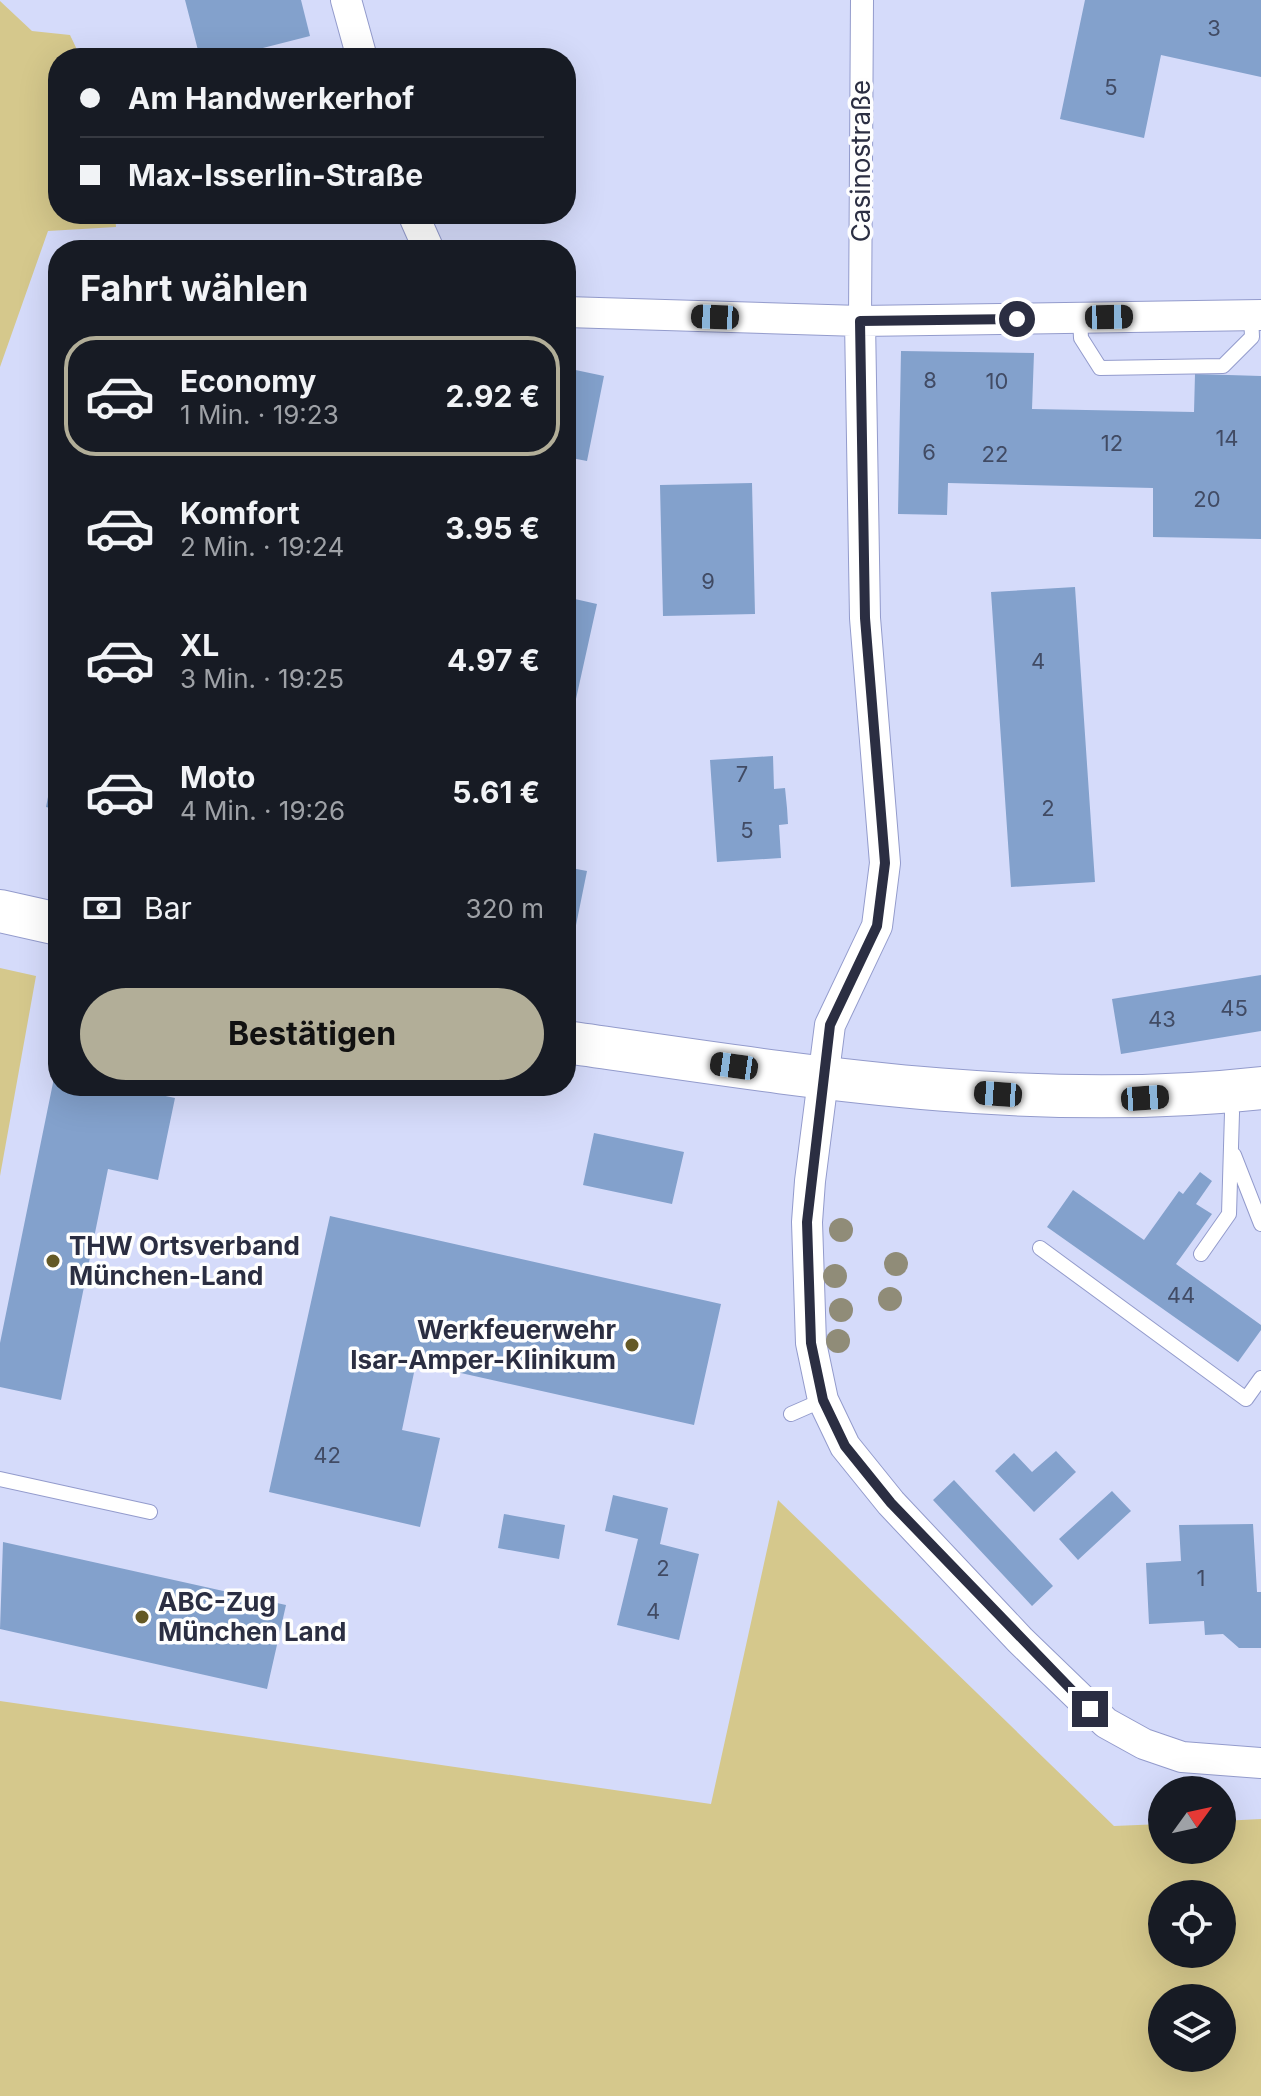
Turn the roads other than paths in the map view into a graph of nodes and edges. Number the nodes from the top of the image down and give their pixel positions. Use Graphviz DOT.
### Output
graph roads {
  1 [pos="346,0"];
  2 [pos="862,0"];
  3 [pos="359,48"];
  4 [pos="576,312"];
  5 [pos="1256,315"];
  6 [pos="1080,318"];
  7 [pos="860,321"];
  8 [pos="0,911"];
  9 [pos="48,922"];
  10 [pos="576,1043"];
  11 [pos="823,1078"];
  12 [pos="1245,1090"];
  13 [pos="1231,1147"];
  14 [pos="1261,1224"];
  15 [pos="1040,1248"];
  16 [pos="1201,1254"];
  17 [pos="1261,1378"];
  18 [pos="823,1400"];
  19 [pos="791,1414"];
  20 [pos="0,1479"];
  21 [pos="150,1512"];
  22 [pos="1261,1763"];
  1 -- 3 [label="street"];
  2 -- 7 [label="street, Casinostraße"];
  4 -- 7 [label="street"];
  5 -- 6 [label="street"];
  5 -- 6 [label="lane"];
  6 -- 7 [label="street"];
  7 -- 11 [label="street"];
  8 -- 9 [label="main road"];
  10 -- 11 [label="main road"];
  11 -- 12 [label="main road"];
  11 -- 18 [label="street"];
  12 -- 13 [label="lane"];
  13 -- 14 [label="lane"];
  13 -- 16 [label="lane"];
  15 -- 17 [label="lane"];
  18 -- 19 [label="lane"];
  18 -- 22 [label="street"];
  20 -- 21 [label="lane"];
}
